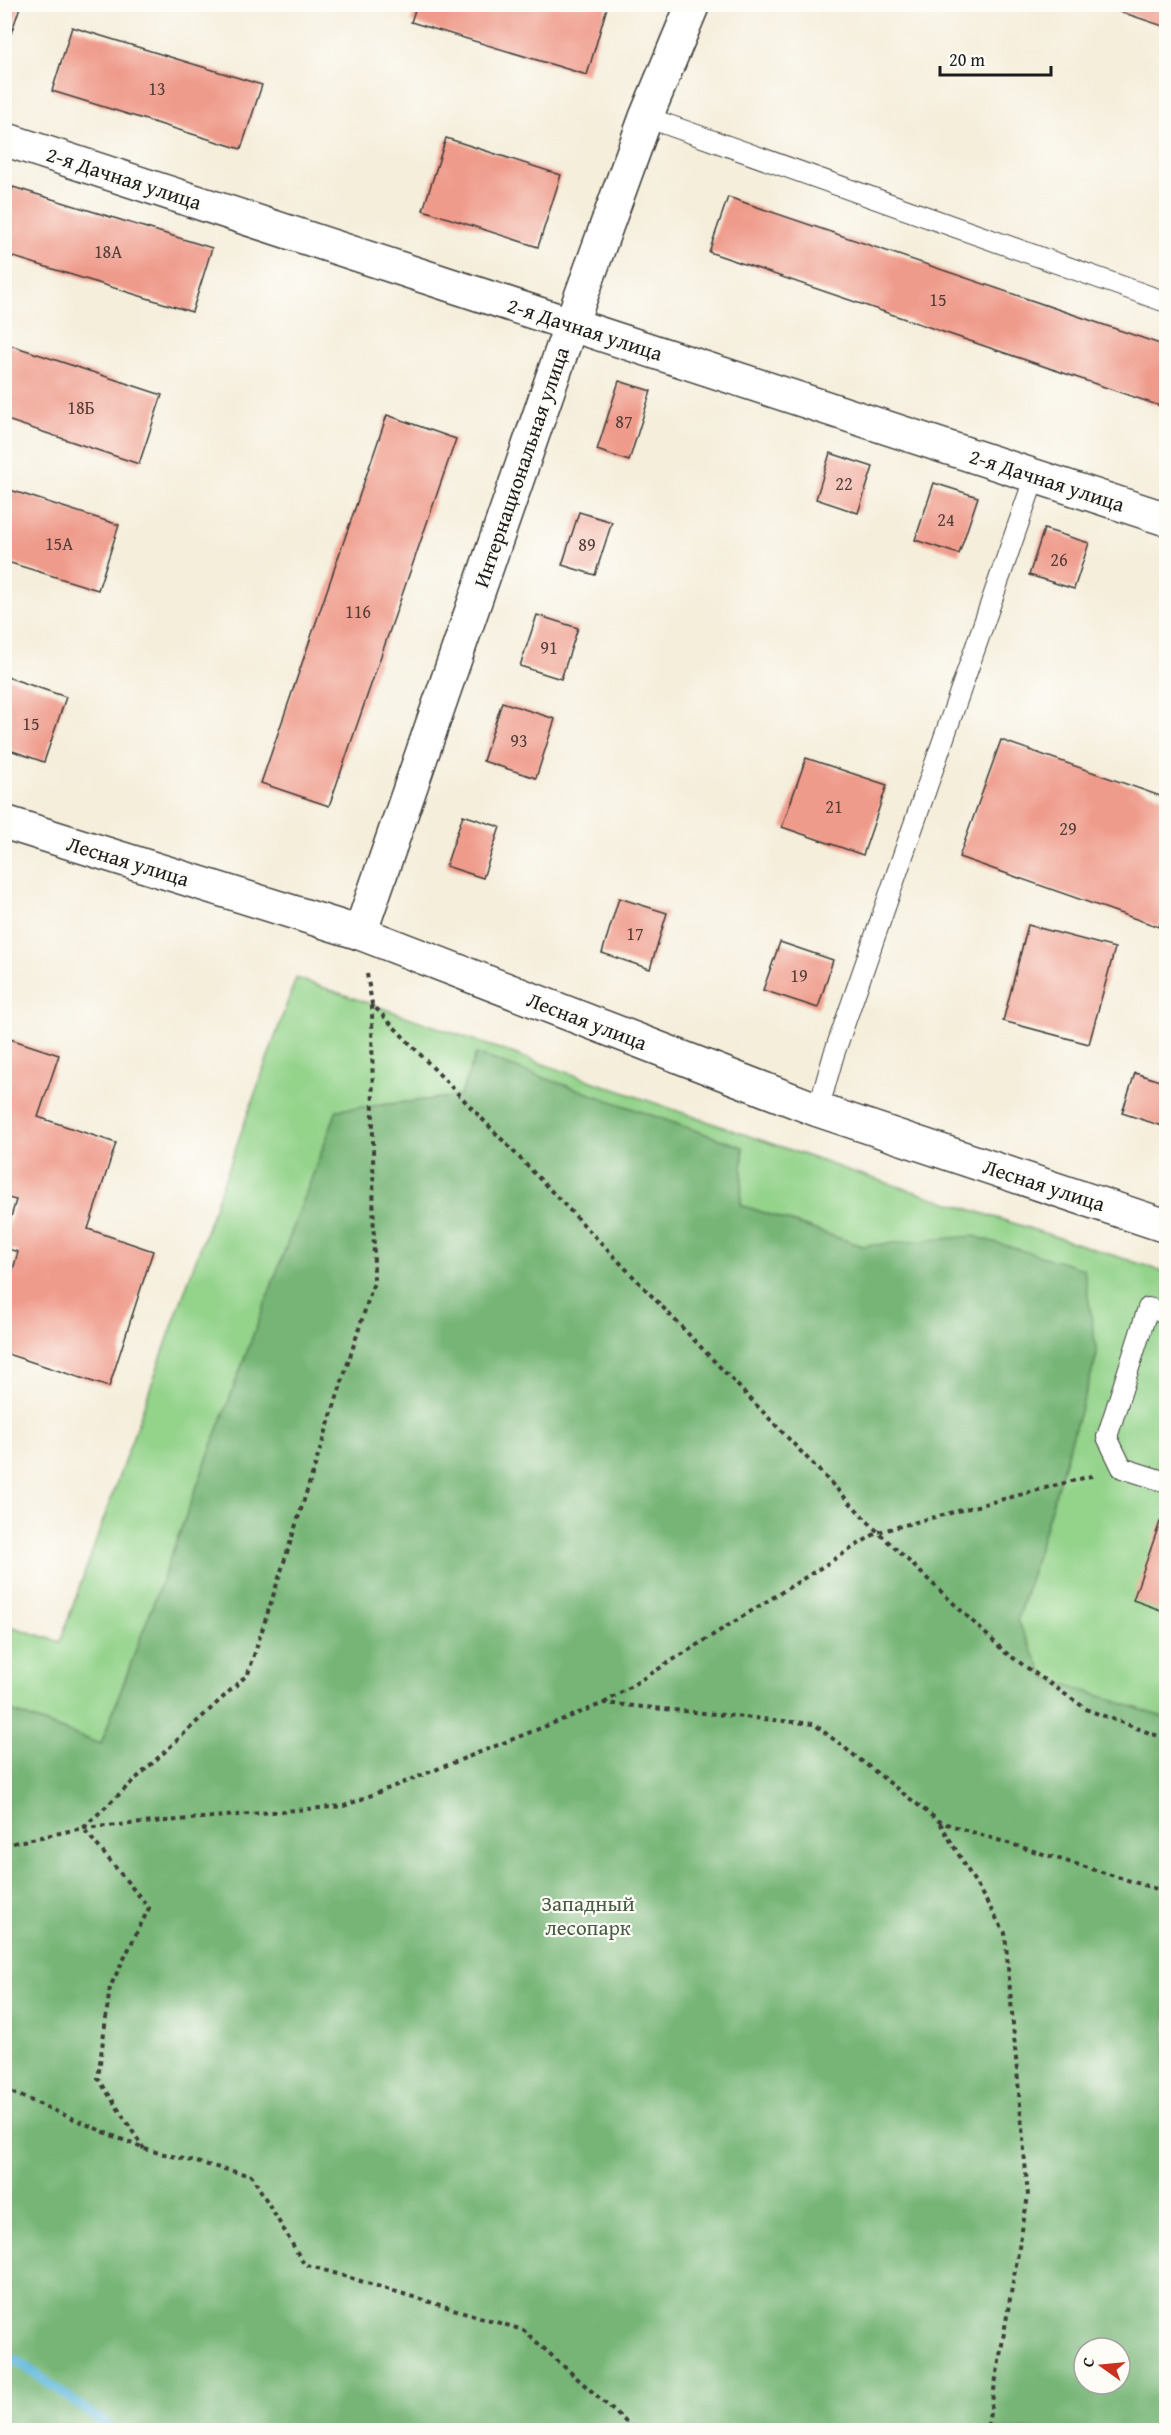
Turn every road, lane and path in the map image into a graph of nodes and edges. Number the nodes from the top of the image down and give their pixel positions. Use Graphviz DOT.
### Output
graph roads {
  1 [pos="693,4"];
  2 [pos="646,117"];
  3 [pos="4,138"];
  4 [pos="1167,302"];
  5 [pos="571,324"];
  6 [pos="1035,476"];
  7 [pos="1167,519"];
  8 [pos="4,822"];
  9 [pos="360,933"];
  10 [pos="372,1004"];
  11 [pos="818,1110"];
  12 [pos="1167,1226"];
  13 [pos="1167,1313"];
  14 [pos="1122,1467"];
  15 [pos="1167,1482"];
  16 [pos="878,1532"];
  17 [pos="604,1702"];
  18 [pos="1167,1739"];
  19 [pos="940,1822"];
  20 [pos="83,1828"];
  21 [pos="4,1845"];
  22 [pos="1167,1892"];
  23 [pos="4,2089"];
  24 [pos="144,2149"];
  25 [pos="635,2430"];
  26 [pos="987,2430"];
  1 -- 2 [label="street, Интернациональная улица"];
  2 -- 4 [label="lane"];
  2 -- 5 [label="street, Интернациональная улица"];
  3 -- 5 [label="street, 2-я Дачная улица"];
  5 -- 6 [label="street, 2-я Дачная улица"];
  5 -- 9 [label="street, Интернациональная улица"];
  6 -- 7 [label="street, 2-я Дачная улица"];
  6 -- 11 [label="lane"];
  8 -- 9 [label="street, Лесная улица"];
  9 -- 10 [label="path"];
  9 -- 11 [label="street, Лесная улица"];
  10 -- 16 [label="path"];
  10 -- 20 [label="path"];
  11 -- 12 [label="street, Лесная улица"];
  13 -- 14 [label="lane"];
  14 -- 15 [label="lane"];
  14 -- 16 [label="path"];
  16 -- 17 [label="path"];
  16 -- 18 [label="path"];
  17 -- 19 [label="path"];
  17 -- 20 [label="path"];
  19 -- 22 [label="path"];
  19 -- 26 [label="path"];
  20 -- 21 [label="path"];
  20 -- 24 [label="path"];
  23 -- 24 [label="path"];
  24 -- 25 [label="path"];
}
